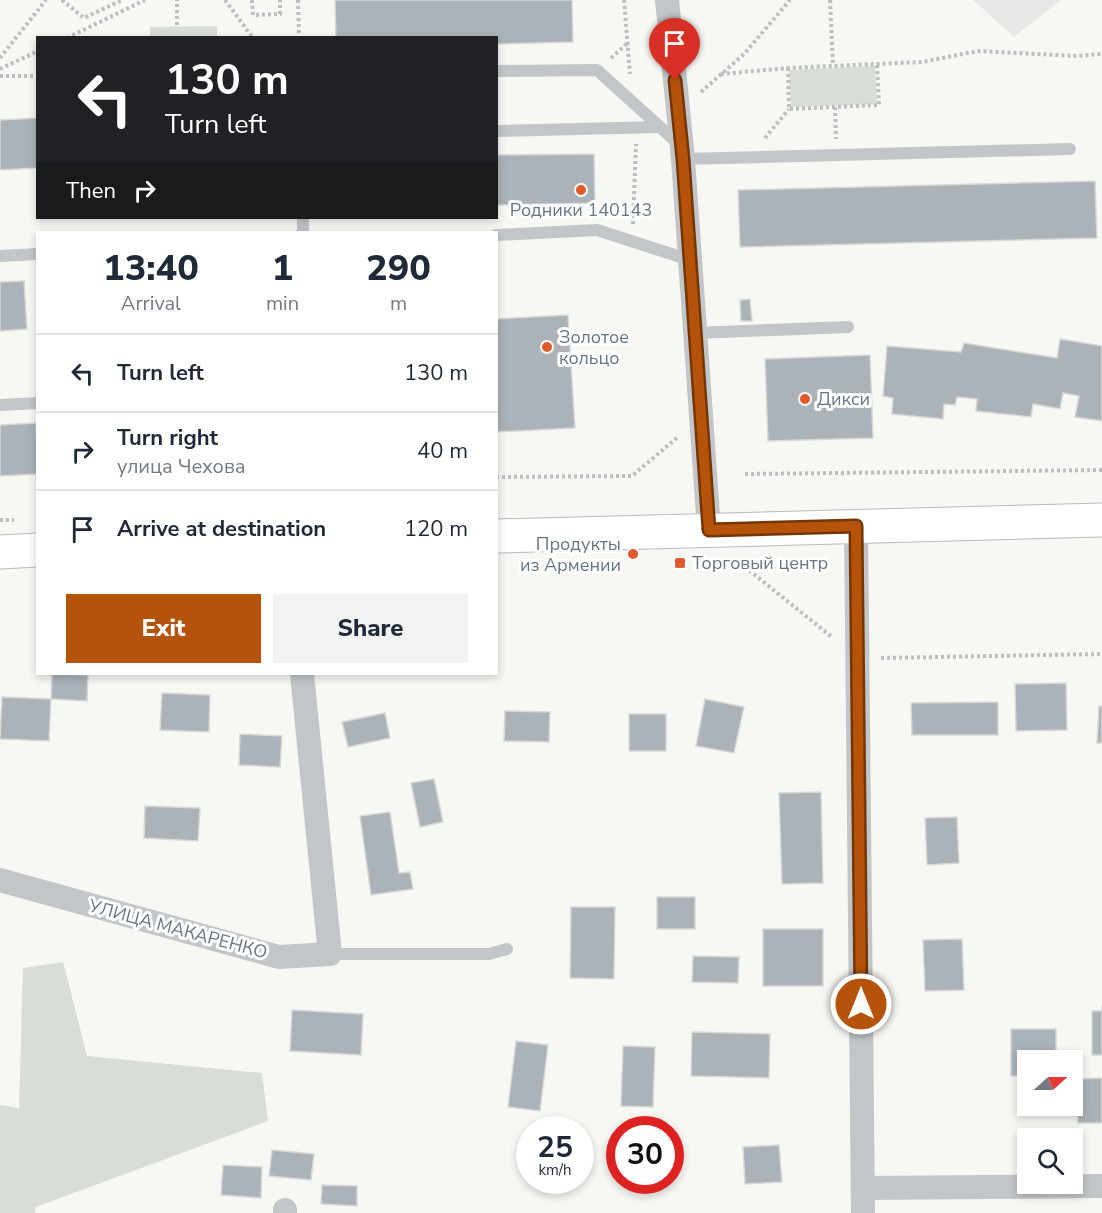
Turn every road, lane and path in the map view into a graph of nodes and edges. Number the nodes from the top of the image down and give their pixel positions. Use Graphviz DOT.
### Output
graph roads {
  1 [pos="46,0"];
  2 [pos="64,0"];
  3 [pos="122,0"];
  4 [pos="145,0"];
  5 [pos="177,0"];
  6 [pos="225,0"];
  7 [pos="252,0"];
  8 [pos="280,0"];
  9 [pos="298,0"];
  10 [pos="667,0"];
  11 [pos="790,0"];
  12 [pos="830,0"];
  13 [pos="97,12"];
  14 [pos="102,21"];
  15 [pos="177,25"];
  16 [pos="71,36"];
  17 [pos="252,36"];
  18 [pos="299,36"];
  19 [pos="36,52"];
  20 [pos="1102,54"];
  21 [pos="0,58"];
  22 [pos="877,65"];
  23 [pos="833,66"];
  24 [pos="788,68"];
  25 [pos="0,69"];
  26 [pos="498,71"];
  27 [pos="722,74"];
  28 [pos="0,76"];
  29 [pos="36,76"];
  30 [pos="678,112"];
  31 [pos="659,127"];
  32 [pos="498,131"];
  33 [pos="1070,149"];
  34 [pos="682,153"];
  35 [pos="498,235"];
  36 [pos="36,254"];
  37 [pos="0,256"];
  38 [pos="690,260"];
  39 [pos="848,327"];
  40 [pos="695,333"];
  41 [pos="36,403"];
  42 [pos="0,405"];
  43 [pos="681,434"];
  44 [pos="1102,470"];
  45 [pos="745,474"];
  46 [pos="498,477"];
  47 [pos="1102,520"];
  48 [pos="856,526"];
  49 [pos="709,530"];
  50 [pos="498,536"];
  51 [pos="36,550"];
  52 [pos="0,552"];
  53 [pos="1102,654"];
  54 [pos="871,658"];
  55 [pos="302,675"];
  56 [pos="0,880"];
  57 [pos="507,949"];
  58 [pos="330,954"];
  59 [pos="1102,1186"];
  60 [pos="863,1188"];
  61 [pos="863,1213"];
  1 -- 21 [label="path"];
  2 -- 13 [label="path"];
  3 -- 13 [label="path"];
  4 -- 14 [label="path"];
  5 -- 15 [label="path"];
  6 -- 17 [label="path"];
  7 -- 8 [label="path"];
  9 -- 18 [label="path"];
  10 -- 30 [label="street"];
  11 -- 27 [label="path"];
  12 -- 23 [label="path"];
  13 -- 14 [label="path"];
  14 -- 16 [label="path"];
  19 -- 25 [label="path"];
  20 -- 22 [label="path"];
  22 -- 23 [label="path"];
  22 -- 24 [label="path"];
  23 -- 24 [label="path"];
  24 -- 27 [label="path"];
  26 -- 31 [label="lane"];
  27 -- 30 [label="path"];
  28 -- 29 [label="path"];
  30 -- 34 [label="street"];
  31 -- 32 [label="lane"];
  31 -- 34 [label="lane"];
  33 -- 34 [label="lane"];
  34 -- 38 [label="street"];
  35 -- 38 [label="lane"];
  36 -- 37 [label="lane"];
  38 -- 40 [label="street"];
  39 -- 40 [label="lane"];
  40 -- 49 [label="street"];
  41 -- 42 [label="lane"];
  43 -- 46 [label="path"];
  44 -- 45 [label="path"];
  47 -- 48 [label="main road"];
  48 -- 49 [label="main road"];
  48 -- 60 [label="street"];
  49 -- 50 [label="main road"];
  51 -- 52 [label="main road"];
  53 -- 54 [label="path"];
  55 -- 58 [label="street"];
  56 -- 58 [label="street, УЛИЦА МАКАРЕНКО"];
  57 -- 58 [label="lane"];
  59 -- 60 [label="street"];
  60 -- 61 [label="street"];
}
